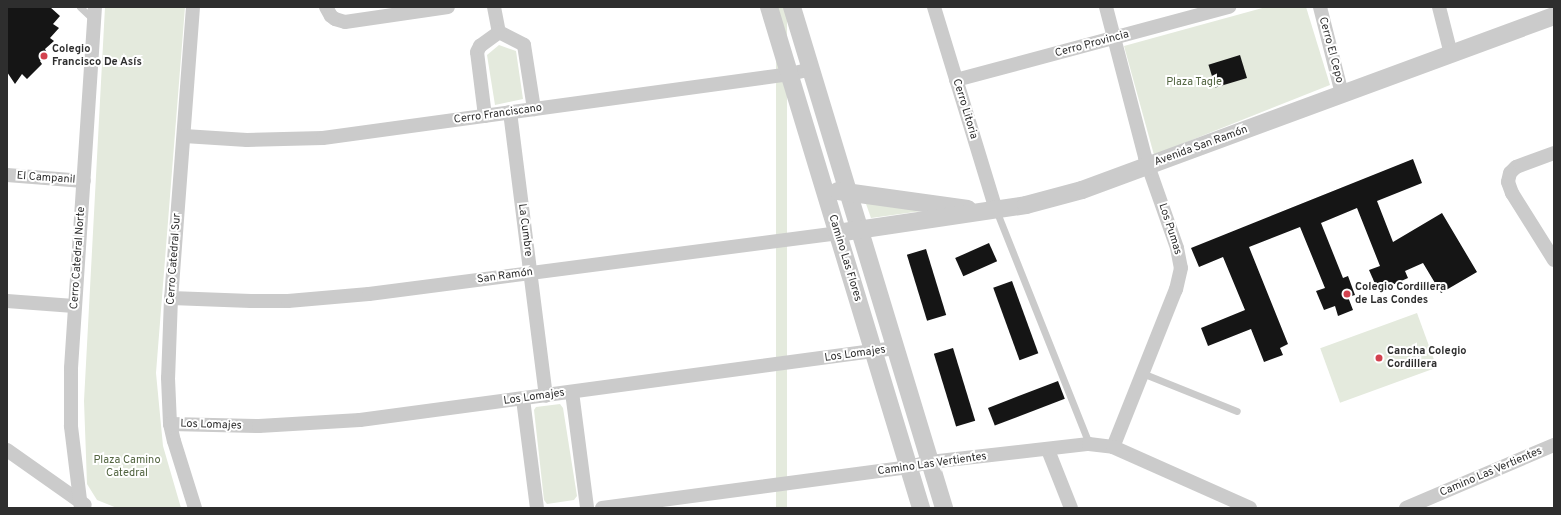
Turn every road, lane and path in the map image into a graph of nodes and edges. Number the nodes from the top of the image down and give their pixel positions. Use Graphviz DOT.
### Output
graph roads {
  1 [pos="80,7"];
  2 [pos="193,7"];
  3 [pos="326,7"];
  4 [pos="448,7"];
  5 [pos="494,7"];
  6 [pos="794,7"];
  7 [pos="934,7"];
  8 [pos="1106,7"];
  9 [pos="1229,7"];
  10 [pos="1320,7"];
  11 [pos="1439,7"];
  12 [pos="770,11"];
  13 [pos="94,14"];
  14 [pos="1554,16"];
  15 [pos="498,32"];
  16 [pos="1114,38"];
  17 [pos="1451,54"];
  18 [pos="811,69"];
  19 [pos="790,74"];
  20 [pos="956,80"];
  21 [pos="1342,94"];
  22 [pos="534,109"];
  23 [pos="510,112"];
  24 [pos="485,116"];
  25 [pos="184,136"];
  26 [pos="1554,153"];
  27 [pos="1147,165"];
  28 [pos="7,175"];
  29 [pos="84,181"];
  30 [pos="824,191"];
  31 [pos="848,192"];
  32 [pos="991,211"];
  33 [pos="860,230"];
  34 [pos="837,233"];
  35 [pos="1554,260"];
  36 [pos="531,273"];
  37 [pos="171,298"];
  38 [pos="7,301"];
  39 [pos="74,306"];
  40 [pos="895,348"];
  41 [pos="874,352"];
  42 [pos="1142,373"];
  43 [pos="572,392"];
  44 [pos="546,396"];
  45 [pos="522,399"];
  46 [pos="1237,411"];
  47 [pos="170,424"];
  48 [pos="1089,444"];
  49 [pos="1554,445"];
  50 [pos="1113,447"];
  51 [pos="7,450"];
  52 [pos="1048,450"];
  53 [pos="930,462"];
  54 [pos="908,467"];
  55 [pos="84,506"];
  56 [pos="195,508"];
  57 [pos="537,508"];
  58 [pos="588,508"];
  59 [pos="602,508"];
  60 [pos="921,508"];
  61 [pos="944,508"];
  62 [pos="1071,508"];
  63 [pos="1250,508"];
  64 [pos="1406,508"];
  1 -- 13 [label="lane"];
  2 -- 25 [label="street, Cerro Catedral Sur"];
  3 -- 4 [label="street"];
  5 -- 15 [label="street"];
  6 -- 12 [label="street"];
  6 -- 18 [label="street, Camino Las Flores"];
  7 -- 20 [label="street, Cerro Litoria"];
  8 -- 16 [label="street, Los Pumas"];
  9 -- 16 [label="street, Cerro Provincia"];
  10 -- 21 [label="street, Cerro El Cepo"];
  11 -- 17 [label="street"];
  12 -- 19 [label="street, Camino Las Flores"];
  13 -- 29 [label="street, Cerro Catedral Norte"];
  14 -- 17 [label="street, Avenida San Ramón"];
  15 -- 22 [label="street"];
  15 -- 24 [label="street"];
  16 -- 20 [label="street, Cerro Provincia"];
  16 -- 27 [label="street, Los Pumas"];
  17 -- 21 [label="street, Avenida San Ramón"];
  18 -- 19 [label="street, Cerro Franciscano"];
  18 -- 31 [label="street, Camino Las Flores"];
  19 -- 22 [label="street, Cerro Franciscano"];
  19 -- 30 [label="street, Camino Las Flores"];
  20 -- 32 [label="street, Cerro Litoria"];
  21 -- 27 [label="street, Avenida San Ramón"];
  22 -- 23 [label="street, Cerro Franciscano"];
  23 -- 24 [label="street, Cerro Franciscano"];
  23 -- 36 [label="street, La Cumbre"];
  24 -- 25 [label="street, Cerro Franciscano"];
  25 -- 37 [label="street, Cerro Catedral Sur"];
  26 -- 35 [label="street"];
  27 -- 32 [label="street, Avenida San Ramón"];
  27 -- 42 [label="street, Los Pumas"];
  28 -- 29 [label="street, El Campanil"];
  29 -- 39 [label="street, Cerro Catedral Norte"];
  30 -- 31 [label="street"];
  30 -- 34 [label="street, Camino Las Flores"];
  31 -- 32 [label="street"];
  31 -- 33 [label="street, Camino Las Flores"];
  32 -- 33 [label="street, Avenida San Ramón"];
  32 -- 48 [label="lane"];
  33 -- 34 [label="street, Avenida San Ramón"];
  33 -- 40 [label="street, Camino Las Flores"];
  34 -- 36 [label="street, San Ramón"];
  34 -- 41 [label="street, Camino Las Flores"];
  36 -- 37 [label="street, San Ramón"];
  36 -- 44 [label="street, La Cumbre"];
  37 -- 47 [label="street, Cerro Catedral Sur"];
  38 -- 39 [label="street"];
  39 -- 55 [label="street, Cerro Catedral Norte"];
  40 -- 41 [label="street, Los Lomajes"];
  40 -- 53 [label="street, Camino Las Flores"];
  41 -- 43 [label="street, Los Lomajes"];
  41 -- 54 [label="street, Camino Las Flores"];
  42 -- 46 [label="lane"];
  42 -- 50 [label="street, Los Pumas"];
  43 -- 44 [label="street, Los Lomajes"];
  43 -- 58 [label="street"];
  44 -- 45 [label="street, Los Lomajes"];
  45 -- 47 [label="street, Los Lomajes"];
  45 -- 57 [label="street"];
  47 -- 56 [label="street, Cerro Catedral Sur"];
  48 -- 50 [label="street, Camino Las Vertientes"];
  48 -- 52 [label="street, Camino Las Vertientes"];
  49 -- 64 [label="street, Camino Las Vertientes"];
  50 -- 63 [label="street, Camino Las Vertientes"];
  51 -- 55 [label="street"];
  52 -- 53 [label="street, Camino Las Vertientes"];
  52 -- 62 [label="street"];
  53 -- 54 [label="street, Camino Las Vertientes"];
  53 -- 61 [label="street, Camino Las Flores"];
  54 -- 59 [label="street, Camino Las Vertientes"];
  54 -- 60 [label="street, Camino Las Flores"];
}
